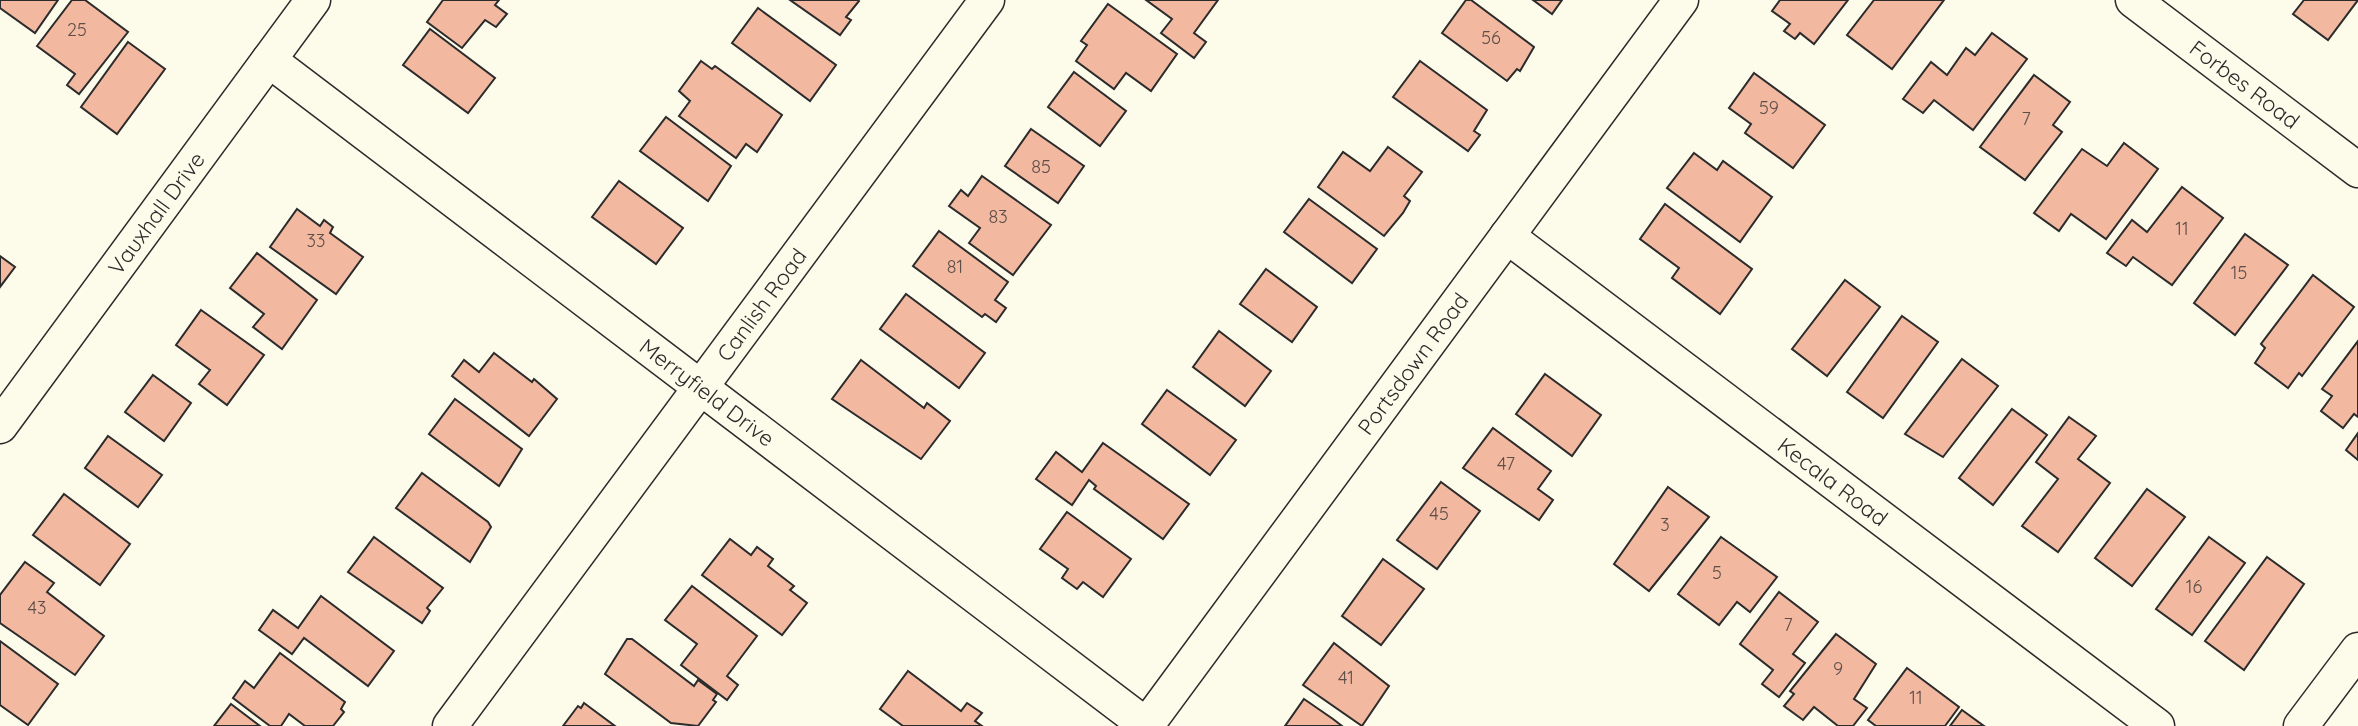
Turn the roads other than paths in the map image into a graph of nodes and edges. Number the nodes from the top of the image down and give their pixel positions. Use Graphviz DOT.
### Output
graph roads {
  1 [pos="987,0"];
  2 [pos="1681,0"];
  3 [pos="2133,0"];
  4 [pos="296,6"];
  5 [pos="269,60"];
  6 [pos="2358,170"];
  7 [pos="1507,236"];
  8 [pos="702,386"];
  9 [pos="0,426"];
  10 [pos="2358,650"];
  11 [pos="450,726"];
  12 [pos="1146,726"];
  13 [pos="2157,726"];
  14 [pos="2301,726"];
  1 -- 8 [label="street, Canlish Road"];
  2 -- 7 [label="street, Portsdown Road"];
  3 -- 6 [label="street, Forbes Road"];
  4 -- 5 [label="street, Vauxhall Drive"];
  5 -- 8 [label="street, Merryfield Drive"];
  5 -- 9 [label="street, Vauxhall Drive"];
  7 -- 12 [label="street, Portsdown Road"];
  7 -- 13 [label="street, Kecala Road"];
  8 -- 11 [label="street, Canlish Road"];
  8 -- 12 [label="street, Merryfield Drive"];
  10 -- 14 [label="street"];
}
